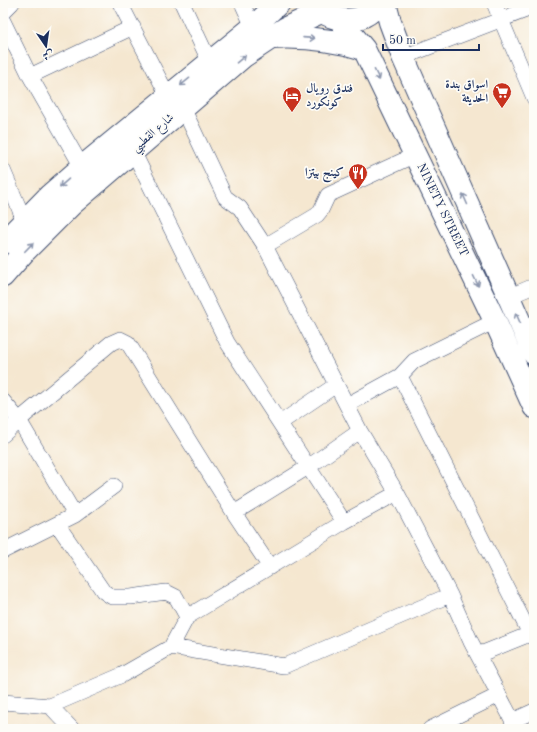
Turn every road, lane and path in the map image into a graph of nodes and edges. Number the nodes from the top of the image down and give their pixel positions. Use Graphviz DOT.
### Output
graph roads {
  1 [pos="12,3"];
  2 [pos="120,3"];
  3 [pos="182,3"];
  4 [pos="242,3"];
  5 [pos="279,3"];
  6 [pos="378,3"];
  7 [pos="386,3"];
  8 [pos="494,3"];
  9 [pos="534,7"];
  10 [pos="3,12"];
  11 [pos="324,12"];
  12 [pos="501,21"];
  13 [pos="3,22"];
  14 [pos="133,27"];
  15 [pos="261,32"];
  16 [pos="364,49"];
  17 [pos="403,57"];
  18 [pos="214,70"];
  19 [pos="30,76"];
  20 [pos="534,98"];
  21 [pos="176,102"];
  22 [pos="133,151"];
  23 [pos="415,155"];
  24 [pos="82,168"];
  25 [pos="3,170"];
  26 [pos="24,220"];
  27 [pos="3,243"];
  28 [pos="265,246"];
  29 [pos="3,276"];
  30 [pos="534,286"];
  31 [pos="508,297"];
  32 [pos="495,321"];
  33 [pos="534,354"];
  34 [pos="400,376"];
  35 [pos="336,385"];
  36 [pos="3,401"];
  37 [pos="346,405"];
  38 [pos="534,407"];
  39 [pos="19,420"];
  40 [pos="280,423"];
  41 [pos="360,431"];
  42 [pos="3,435"];
  43 [pos="308,467"];
  44 [pos="114,486"];
  45 [pos="397,493"];
  46 [pos="234,513"];
  47 [pos="75,515"];
  48 [pos="344,522"];
  49 [pos="57,524"];
  50 [pos="3,551"];
  51 [pos="270,567"];
  52 [pos="450,595"];
  53 [pos="187,617"];
  54 [pos="532,635"];
  55 [pos="172,647"];
  56 [pos="478,655"];
  57 [pos="499,695"];
  58 [pos="3,702"];
  59 [pos="50,706"];
  60 [pos="534,711"];
  61 [pos="514,725"];
  62 [pos="72,729"];
  63 [pos="430,729"];
  1 -- 10 [label="street"];
  2 -- 14 [label="street"];
  3 -- 18 [label="street"];
  4 -- 15 [label="street"];
  5 -- 15 [label="main road, شارع القطيبي"];
  6 -- 11 [label="main road, شارع القطيبي"];
  7 -- 17 [label="main road, NINETY STREET"];
  8 -- 12 [label="street"];
  9 -- 12 [label="street"];
  11 -- 15 [label="main road, شارع القطيبي"];
  11 -- 16 [label="main road, NINETY STREET"];
  12 -- 17 [label="street"];
  12 -- 20 [label="street"];
  13 -- 19 [label="street"];
  14 -- 19 [label="street"];
  14 -- 21 [label="street"];
  15 -- 16 [label="main road, one-way"];
  15 -- 18 [label="main road, شارع القطيبي"];
  16 -- 23 [label="main road, NINETY STREET, one-way"];
  31 -- 17 [label="main road, NINETY STREET, one-way"];
  18 -- 21 [label="main road, شارع القطيبي"];
  19 -- 24 [label="street"];
  21 -- 22 [label="main road, شارع القطيبي"];
  21 -- 24 [label="main road, شارع القطيبي"];
  21 -- 28 [label="street"];
  29 -- 22 [label="main road, شارع القطيبي, one-way"];
  22 -- 40 [label="street"];
  23 -- 28 [label="street"];
  23 -- 32 [label="main road, NINETY STREET, one-way"];
  24 -- 26 [label="main road, شارع القطيبي, one-way"];
  25 -- 26 [label="street"];
  26 -- 27 [label="main road, شارع القطيبي"];
  28 -- 35 [label="street"];
  30 -- 31 [label="street"];
  33 -- 31 [label="main road, NINETY STREET, one-way"];
  32 -- 34 [label="street"];
  32 -- 38 [label="main road, NINETY STREET"];
  34 -- 37 [label="street"];
  34 -- 54 [label="street"];
  35 -- 37 [label="street"];
  35 -- 40 [label="street"];
  36 -- 39 [label="street"];
  37 -- 41 [label="street"];
  39 -- 42 [label="street"];
  39 -- 46 [label="street"];
  39 -- 47 [label="street"];
  40 -- 43 [label="street"];
  41 -- 43 [label="street"];
  41 -- 45 [label="street"];
  43 -- 46 [label="street"];
  43 -- 48 [label="street"];
  44 -- 47 [label="street"];
  45 -- 48 [label="street"];
  45 -- 52 [label="street"];
  46 -- 51 [label="street"];
  47 -- 49 [label="street"];
  48 -- 51 [label="street"];
  49 -- 50 [label="street"];
  49 -- 53 [label="street"];
  51 -- 53 [label="street"];
  52 -- 55 [label="street"];
  52 -- 56 [label="street"];
  53 -- 55 [label="street"];
  54 -- 56 [label="street"];
  55 -- 59 [label="street"];
  56 -- 57 [label="street"];
  57 -- 61 [label="street"];
  57 -- 63 [label="street"];
  58 -- 59 [label="street"];
  59 -- 62 [label="street"];
  60 -- 61 [label="street"];
}
